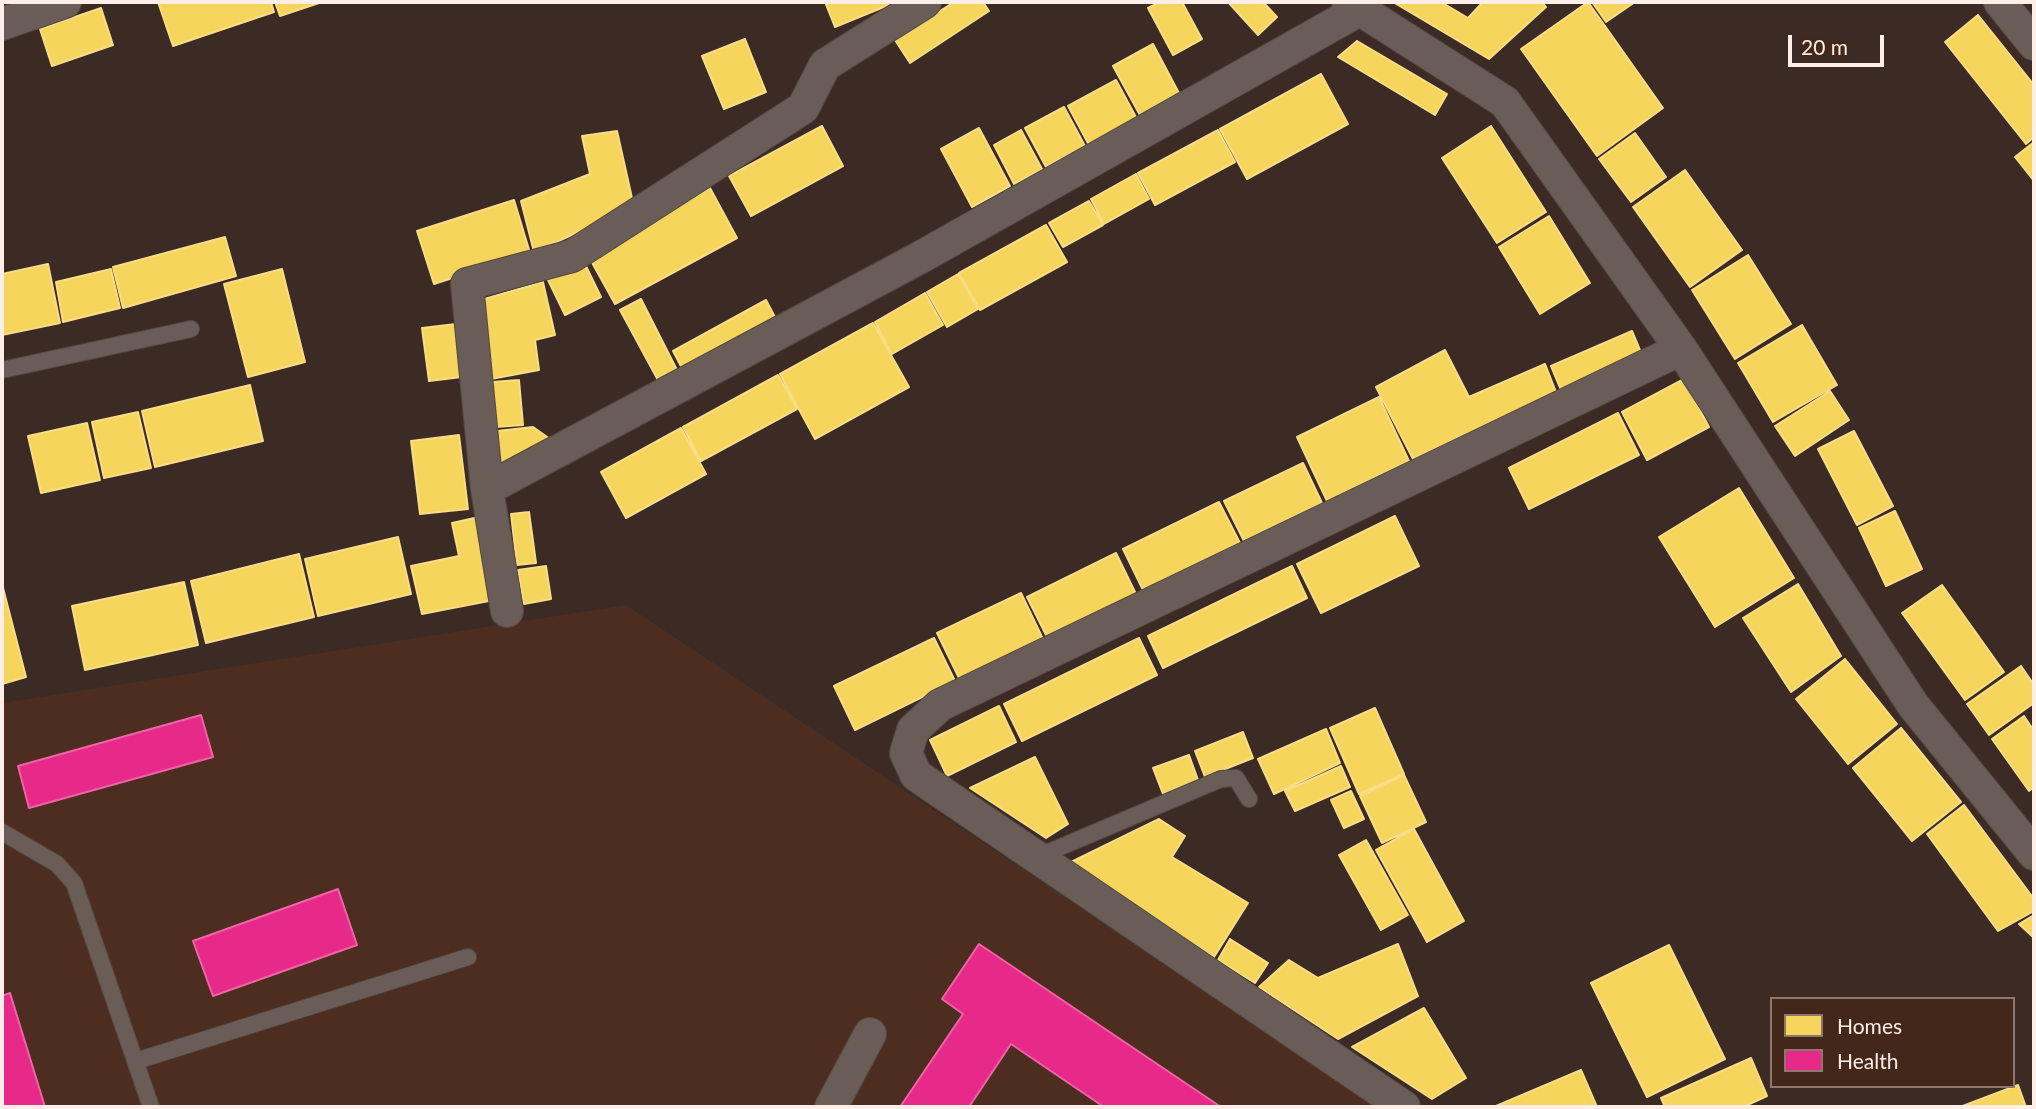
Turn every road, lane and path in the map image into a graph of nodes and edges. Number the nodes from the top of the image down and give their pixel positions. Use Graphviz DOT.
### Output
graph roads {
  1 [pos="65,2"];
  2 [pos="925,2"];
  3 [pos="2000,2"];
  4 [pos="1353,6"];
  5 [pos="2,24"];
  6 [pos="2034,44"];
  7 [pos="191,329"];
  8 [pos="1681,349"];
  9 [pos="2,370"];
  10 [pos="487,489"];
  11 [pos="507,611"];
  12 [pos="1249,799"];
  13 [pos="2,832"];
  14 [pos="2034,854"];
  15 [pos="1037,857"];
  16 [pos="468,957"];
  17 [pos="870,1034"];
  18 [pos="135,1061"];
  19 [pos="151,1107"];
  20 [pos="831,1107"];
  21 [pos="1404,1107"];
  1 -- 5 [label="street"];
  2 -- 10 [label="street"];
  3 -- 6 [label="street"];
  4 -- 8 [label="street"];
  4 -- 10 [label="street"];
  7 -- 9 [label="lane"];
  8 -- 14 [label="street"];
  8 -- 15 [label="street"];
  10 -- 11 [label="street"];
  12 -- 15 [label="lane"];
  13 -- 18 [label="lane"];
  15 -- 21 [label="street"];
  16 -- 18 [label="lane"];
  17 -- 20 [label="street"];
  18 -- 19 [label="lane"];
}
